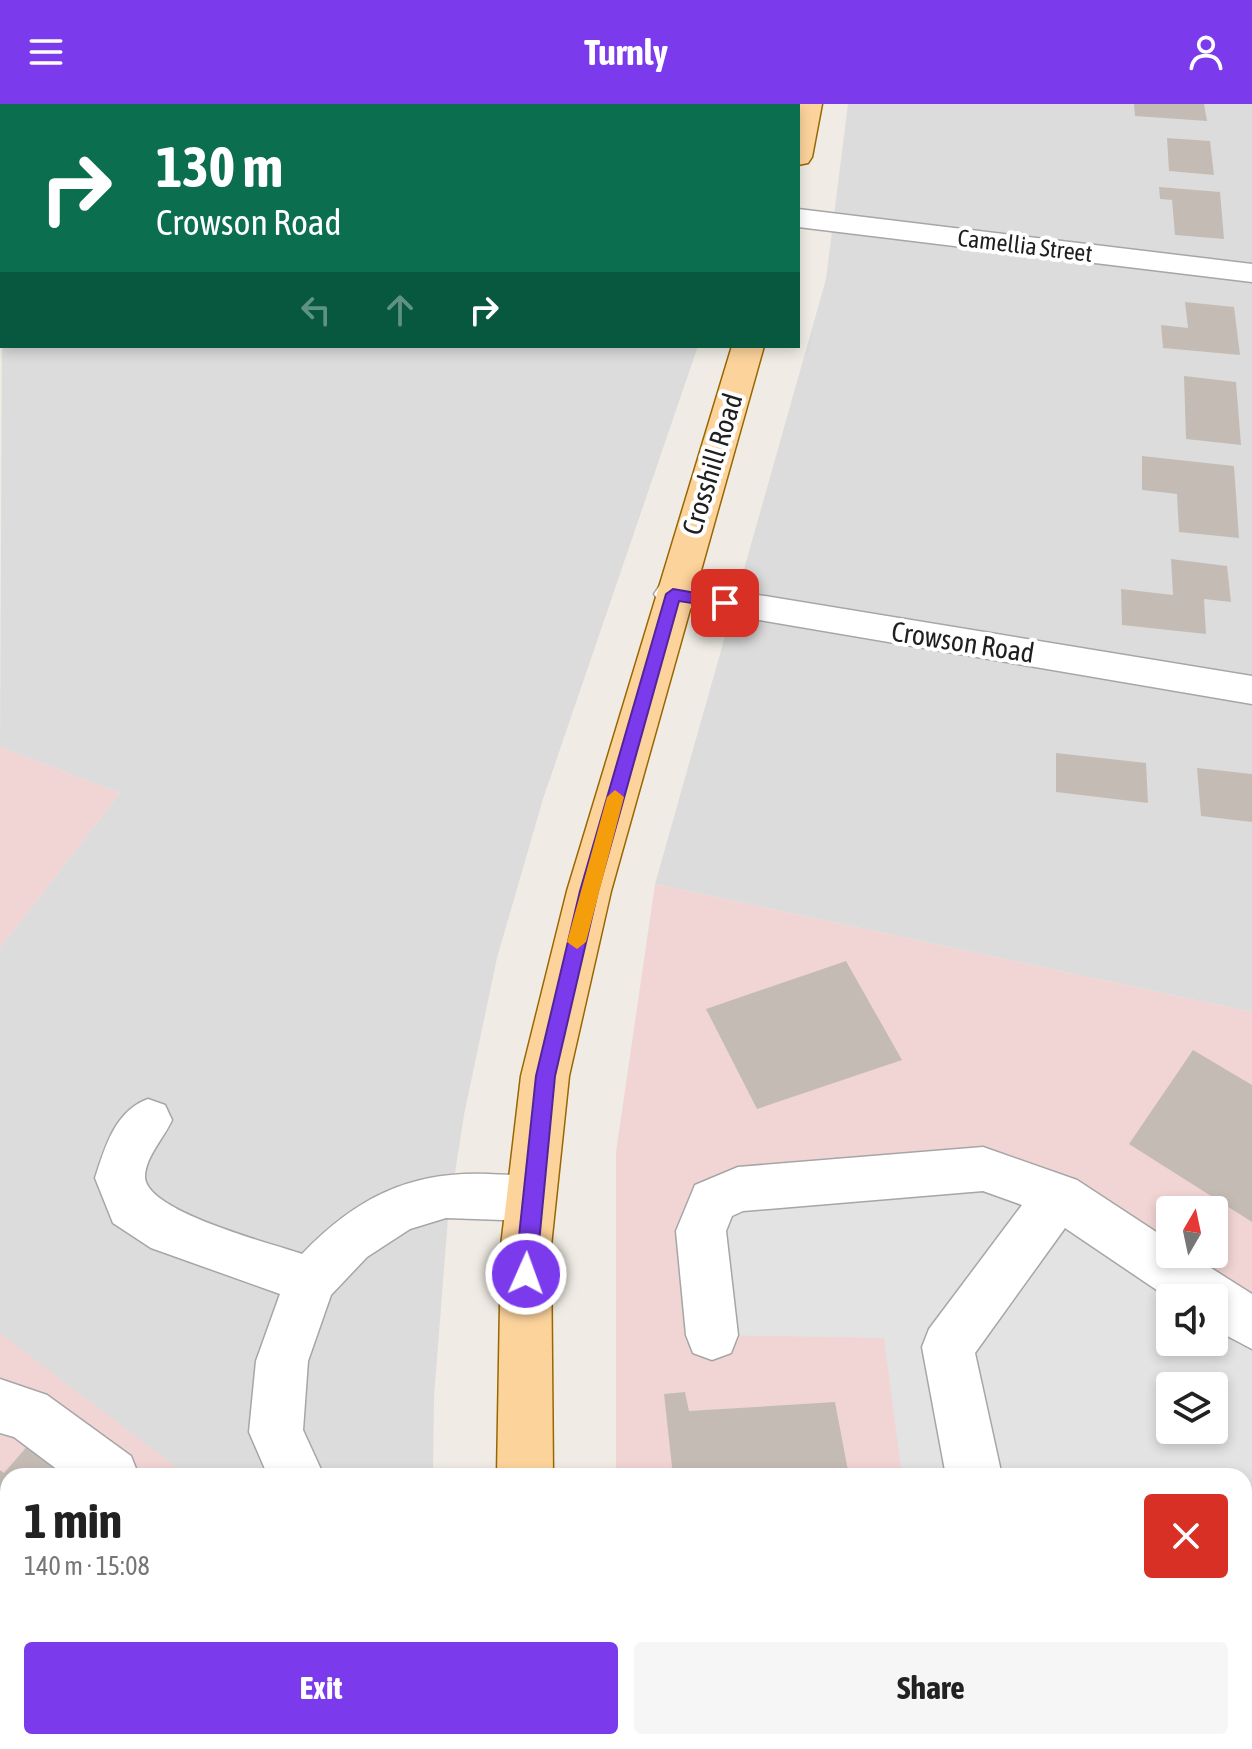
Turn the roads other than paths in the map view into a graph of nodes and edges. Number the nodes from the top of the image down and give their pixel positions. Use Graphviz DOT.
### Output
graph roads {
  1 [pos="808,104"];
  2 [pos="800,146"];
  3 [pos="800,218"];
  4 [pos="1252,273"];
  5 [pos="747,348"];
  6 [pos="673,594"];
  7 [pos="1252,690"];
  8 [pos="148,1120"];
  9 [pos="1059,1196"];
  10 [pos="531,1198"];
  11 [pos="310,1281"];
  12 [pos="1191,1284"];
  13 [pos="1228,1309"];
  14 [pos="1252,1324"];
  15 [pos="712,1335"];
  16 [pos="0,1406"];
  17 [pos="100,1468"];
  18 [pos="292,1468"];
  19 [pos="525,1468"];
  20 [pos="972,1468"];
  1 -- 2 [label="main road"];
  3 -- 4 [label="street, Camellia Street"];
  5 -- 6 [label="main road, Crosshill Road"];
  6 -- 7 [label="street, Crowson Road"];
  6 -- 10 [label="main road, Crosshill Road"];
  8 -- 11 [label="street"];
  9 -- 12 [label="street"];
  9 -- 15 [label="street"];
  9 -- 20 [label="street"];
  10 -- 11 [label="street"];
  10 -- 19 [label="main road, Crosshill Road"];
  11 -- 18 [label="street"];
  13 -- 14 [label="street"];
  16 -- 17 [label="street"];
}
